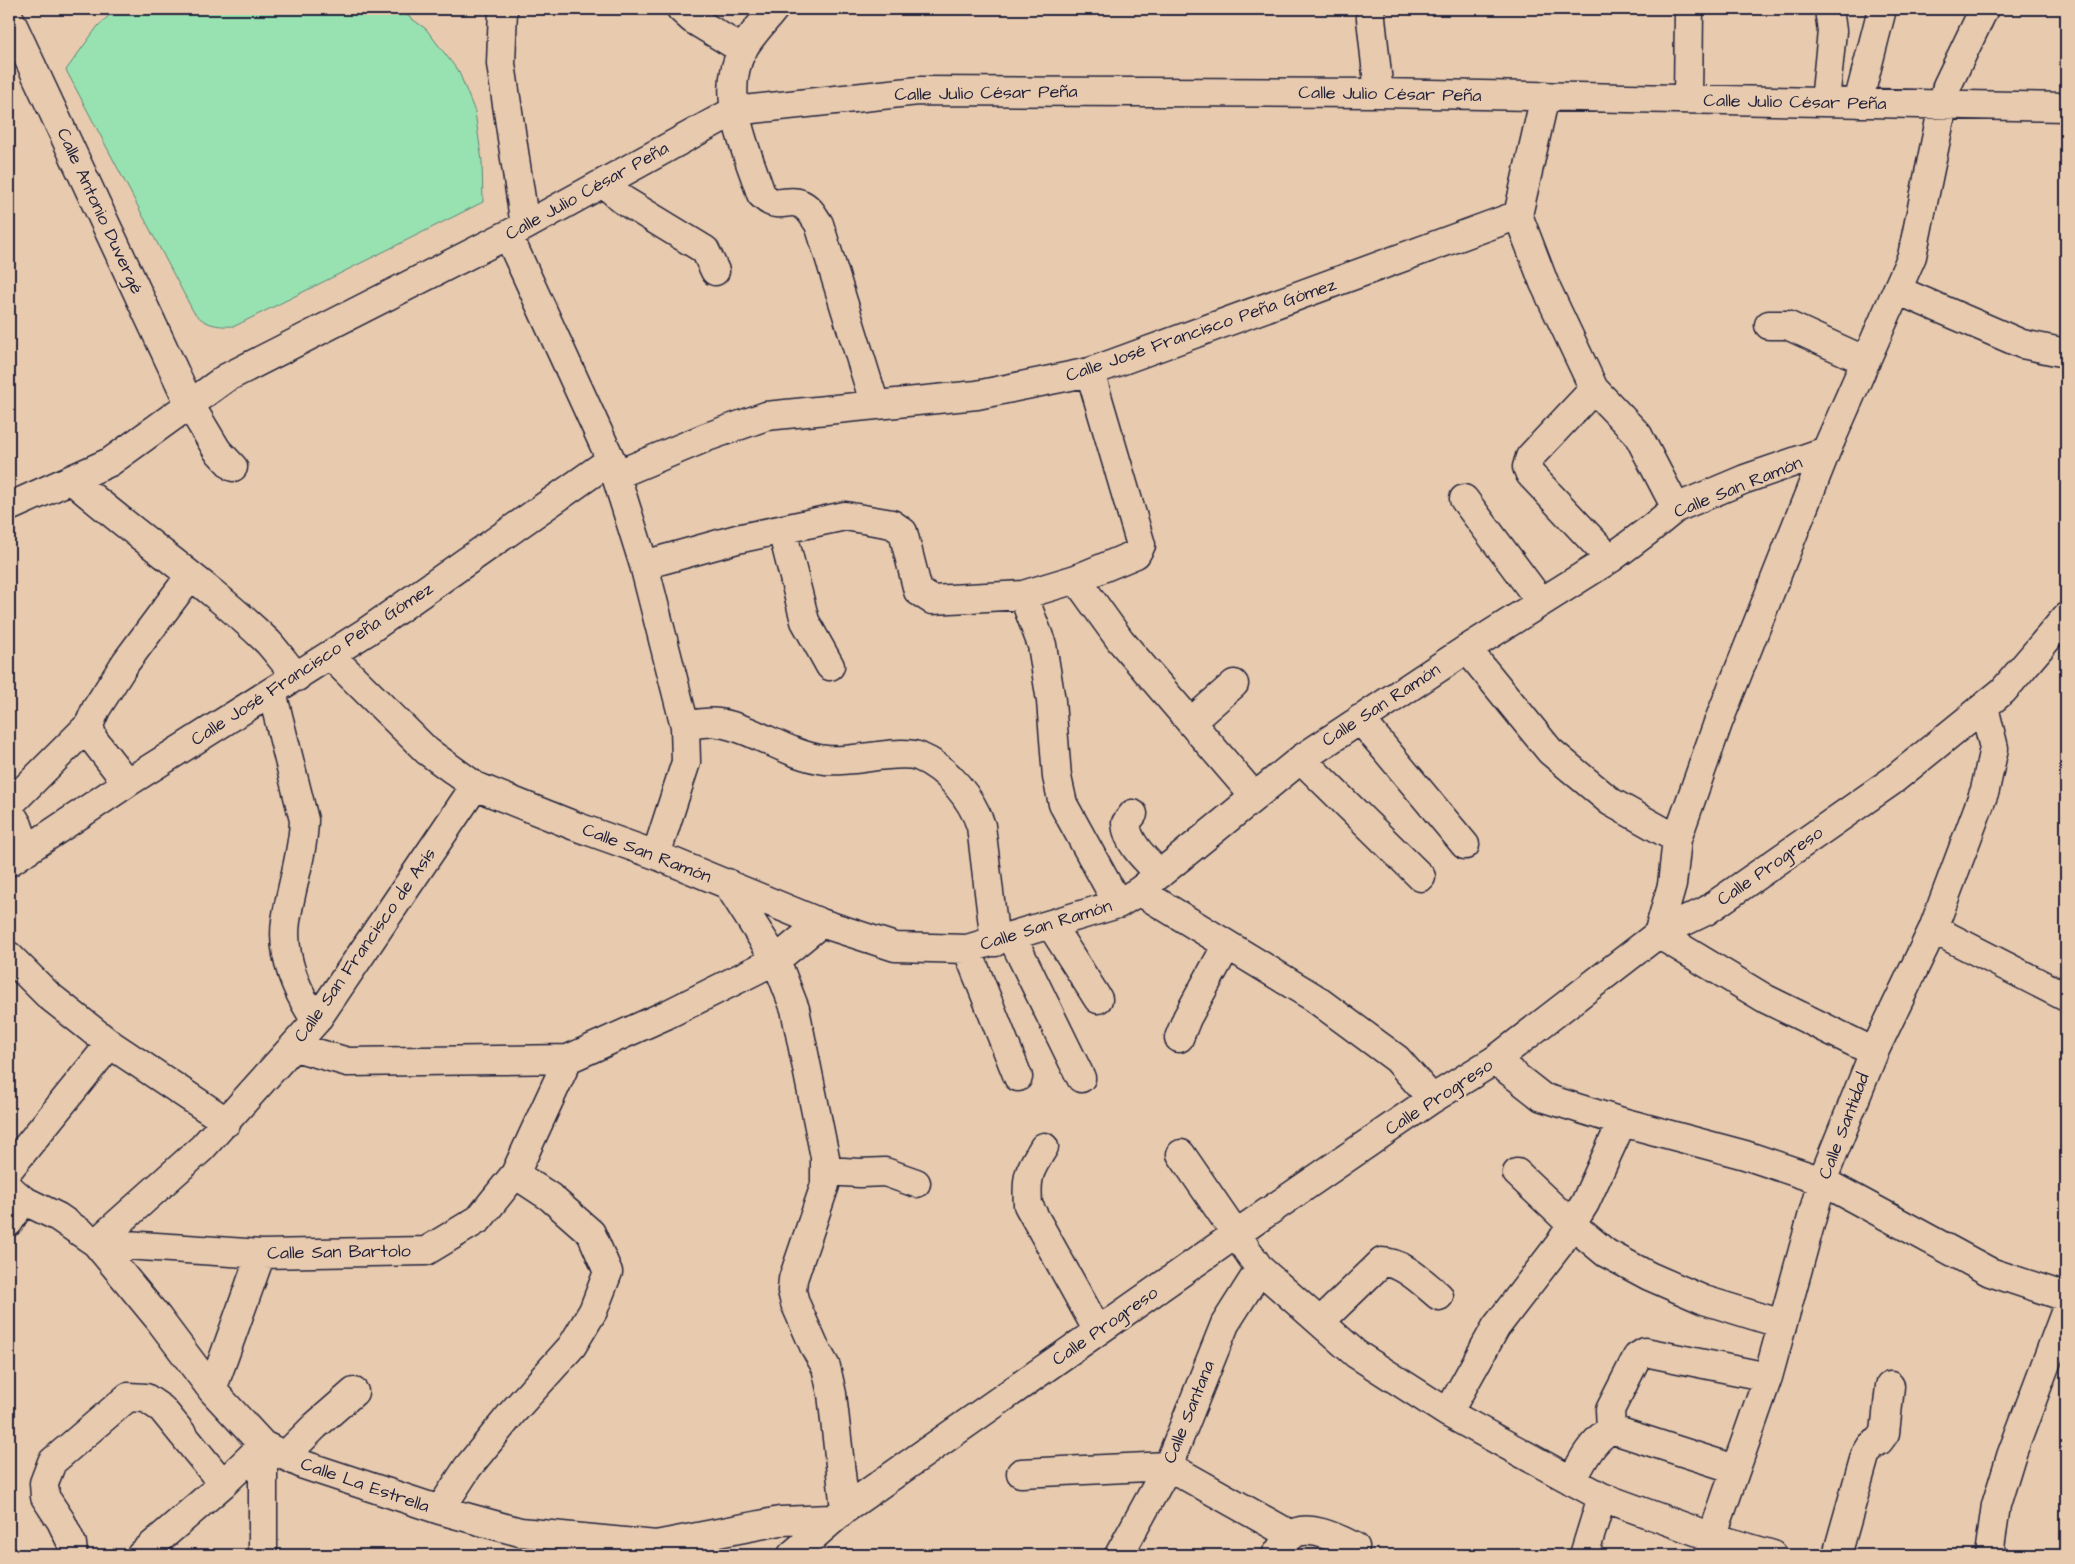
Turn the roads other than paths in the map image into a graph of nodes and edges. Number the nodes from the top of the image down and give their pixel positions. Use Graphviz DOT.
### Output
graph roads {
  1 [pos="12,9"];
  2 [pos="503,9"];
  3 [pos="681,9"];
  4 [pos="774,9"];
  5 [pos="1370,9"];
  6 [pos="1689,9"];
  7 [pos="1829,9"];
  8 [pos="1882,9"];
  9 [pos="1984,9"];
  10 [pos="9,17"];
  11 [pos="743,50"];
  12 [pos="1379,93"];
  13 [pos="1545,96"];
  14 [pos="1688,99"];
  15 [pos="1824,102"];
  16 [pos="1858,103"];
  17 [pos="1943,105"];
  18 [pos="2066,107"];
  19 [pos="734,111"];
  20 [pos="604,183"];
  21 [pos="1518,215"];
  22 [pos="517,231"];
  23 [pos="716,271"];
  24 [pos="1897,290"];
  25 [pos="1769,326"];
  26 [pos="2066,353"];
  27 [pos="1866,361"];
  28 [pos="1090,372"];
  29 [pos="1594,389"];
  30 [pos="190,405"];
  31 [pos="875,405"];
  32 [pos="1826,451"];
  33 [pos="233,467"];
  34 [pos="613,468"];
  35 [pos="72,480"];
  36 [pos="1464,499"];
  37 [pos="9,507"];
  38 [pos="1676,508"];
  39 [pos="782,530"];
  40 [pos="1610,559"];
  41 [pos="644,565"];
  42 [pos="190,576"];
  43 [pos="1076,579"];
  44 [pos="1024,595"];
  45 [pos="1541,602"];
  46 [pos="2066,617"];
  47 [pos="1467,649"];
  48 [pos="330,655"];
  49 [pos="830,666"];
  50 [pos="297,677"];
  51 [pos="1234,684"];
  52 [pos="272,692"];
  53 [pos="1984,707"];
  54 [pos="1360,719"];
  55 [pos="1191,722"];
  56 [pos="89,726"];
  57 [pos="685,726"];
  58 [pos="1300,758"];
  59 [pos="127,783"];
  60 [pos="475,786"];
  61 [pos="1254,796"];
  62 [pos="9,805"];
  63 [pos="9,810"];
  64 [pos="1133,814"];
  65 [pos="1676,839"];
  66 [pos="1465,845"];
  67 [pos="656,855"];
  68 [pos="18,856"];
  69 [pos="1160,874"];
  70 [pos="1421,877"];
  71 [pos="727,883"];
  72 [pos="1128,898"];
  73 [pos="821,923"];
  74 [pos="1050,925"];
  75 [pos="1933,929"];
  76 [pos="1658,934"];
  77 [pos="1003,939"];
  78 [pos="1227,945"];
  79 [pos="967,949"];
  80 [pos="9,956"];
  81 [pos="776,960"];
  82 [pos="2066,998"];
  83 [pos="1098,999"];
  84 [pos="316,1022"];
  85 [pos="1179,1038"];
  86 [pos="110,1044"];
  87 [pos="295,1047"];
  88 [pos="1874,1052"];
  89 [pos="568,1059"];
  90 [pos="1495,1060"];
  91 [pos="1018,1077"];
  92 [pos="1081,1078"];
  93 [pos="1432,1099"];
  94 [pos="227,1122"];
  95 [pos="1622,1122"];
  96 [pos="1044,1146"];
  97 [pos="1181,1154"];
  98 [pos="9,1169"];
  99 [pos="826,1171"];
  100 [pos="1516,1172"];
  101 [pos="515,1174"];
  102 [pos="1822,1181"];
  103 [pos="916,1183"];
  104 [pos="14,1203"];
  105 [pos="1572,1224"];
  106 [pos="1236,1234"];
  107 [pos="96,1243"];
  108 [pos="261,1254"];
  109 [pos="1260,1269"];
  110 [pos="1439,1296"];
  111 [pos="2066,1297"];
  112 [pos="2066,1310"];
  113 [pos="1320,1322"];
  114 [pos="1782,1324"];
  115 [pos="1098,1331"];
  116 [pos="1768,1377"];
  117 [pos="1890,1386"];
  118 [pos="212,1390"];
  119 [pos="354,1392"];
  120 [pos="1448,1414"];
  121 [pos="1611,1429"];
  122 [pos="274,1450"];
  123 [pos="1168,1466"];
  124 [pos="1736,1469"];
  125 [pos="1022,1472"];
  126 [pos="1572,1481"];
  127 [pos="223,1484"];
  128 [pos="1602,1497"];
  129 [pos="440,1510"];
  130 [pos="838,1514"];
  131 [pos="1284,1545"];
  132 [pos="1711,1546"];
  133 [pos="1354,1547"];
  134 [pos="73,1555"];
  135 [pos="141,1555"];
  136 [pos="263,1555"];
  137 [pos="792,1555"];
  138 [pos="1119,1555"];
  139 [pos="1584,1555"];
  140 [pos="1773,1555"];
  141 [pos="1837,1555"];
  142 [pos="1989,1555"];
  1 -- 10 [label="street"];
  2 -- 22 [label="street"];
  3 -- 11 [label="street"];
  4 -- 11 [label="street"];
  5 -- 12 [label="street"];
  6 -- 14 [label="street"];
  7 -- 15 [label="street"];
  8 -- 16 [label="street"];
  9 -- 17 [label="street"];
  10 -- 30 [label="street, Calle Antonio Duvergé"];
  11 -- 19 [label="street"];
  12 -- 13 [label="street, Calle Julio César Peña"];
  12 -- 19 [label="street, Calle Julio César Peña"];
  13 -- 14 [label="street, Calle Julio César Peña"];
  13 -- 21 [label="street"];
  14 -- 15 [label="street, Calle Julio César Peña"];
  15 -- 16 [label="street, Calle Julio César Peña"];
  16 -- 17 [label="street, Calle Julio César Peña"];
  17 -- 18 [label="street, Calle Julio César Peña"];
  17 -- 24 [label="street"];
  19 -- 20 [label="street, Calle Julio César Peña"];
  19 -- 31 [label="street"];
  20 -- 22 [label="street, Calle Julio César Peña"];
  20 -- 23 [label="street"];
  21 -- 28 [label="street, Calle José Francisco Peña Gómez"];
  21 -- 29 [label="street"];
  22 -- 30 [label="street, Calle Julio César Peña"];
  22 -- 34 [label="street"];
  24 -- 26 [label="street"];
  24 -- 27 [label="street"];
  25 -- 27 [label="street"];
  27 -- 32 [label="street"];
  28 -- 31 [label="street, Calle José Francisco Peña Gómez"];
  28 -- 43 [label="street"];
  29 -- 38 [label="street"];
  29 -- 40 [label="street"];
  30 -- 33 [label="street, Calle Antonio Duvergé"];
  30 -- 35 [label="street, Calle Julio César Peña"];
  31 -- 34 [label="street, Calle José Francisco Peña Gómez"];
  32 -- 38 [label="street, Calle San Ramón"];
  32 -- 65 [label="street"];
  34 -- 41 [label="street"];
  34 -- 48 [label="street, Calle José Francisco Peña Gómez"];
  35 -- 37 [label="street, Calle Julio César Peña"];
  35 -- 42 [label="street"];
  36 -- 45 [label="street"];
  38 -- 40 [label="street, Calle San Ramón"];
  39 -- 41 [label="street"];
  39 -- 44 [label="street"];
  39 -- 49 [label="street"];
  40 -- 45 [label="street, Calle San Ramón"];
  41 -- 57 [label="street"];
  42 -- 50 [label="street"];
  42 -- 56 [label="street"];
  43 -- 44 [label="street"];
  43 -- 55 [label="street"];
  44 -- 72 [label="street"];
  45 -- 47 [label="street, Calle San Ramón"];
  46 -- 53 [label="street, Calle Progreso"];
  47 -- 54 [label="street, Calle San Ramón"];
  47 -- 65 [label="street"];
  48 -- 50 [label="street, Calle José Francisco Peña Gómez"];
  48 -- 60 [label="street, Calle San Ramón"];
  50 -- 52 [label="street, Calle José Francisco Peña Gómez"];
  51 -- 55 [label="street"];
  52 -- 59 [label="street, Calle José Francisco Peña Gómez"];
  52 -- 84 [label="street"];
  53 -- 75 [label="street, Calle Santidad"];
  53 -- 76 [label="street, Calle Progreso"];
  54 -- 58 [label="street, Calle San Ramón"];
  54 -- 66 [label="street"];
  55 -- 61 [label="street"];
  56 -- 59 [label="street"];
  56 -- 62 [label="street"];
  57 -- 67 [label="street"];
  57 -- 77 [label="street"];
  58 -- 61 [label="street, Calle San Ramón"];
  58 -- 70 [label="street"];
  59 -- 68 [label="street, Calle José Francisco Peña Gómez"];
  60 -- 67 [label="street, Calle San Ramón"];
  60 -- 84 [label="street, Calle San Francisco de Asís"];
  61 -- 69 [label="street, Calle San Ramón"];
  63 -- 68 [label="street"];
  64 -- 69 [label="street"];
  65 -- 76 [label="street"];
  67 -- 71 [label="street, Calle San Ramón"];
  69 -- 72 [label="street, Calle San Ramón"];
  71 -- 73 [label="street, Calle San Ramón"];
  71 -- 81 [label="street"];
  72 -- 74 [label="street, Calle San Ramón"];
  72 -- 78 [label="street"];
  73 -- 79 [label="street, Calle San Ramón"];
  73 -- 81 [label="street"];
  74 -- 77 [label="street, Calle San Ramón"];
  74 -- 83 [label="street"];
  75 -- 82 [label="street"];
  75 -- 88 [label="street, Calle Santidad"];
  76 -- 88 [label="street"];
  76 -- 90 [label="street, Calle Progreso"];
  77 -- 79 [label="street, Calle San Ramón"];
  77 -- 92 [label="street"];
  78 -- 85 [label="street"];
  78 -- 93 [label="street"];
  79 -- 91 [label="street"];
  80 -- 86 [label="street"];
  81 -- 89 [label="street"];
  81 -- 99 [label="street"];
  84 -- 87 [label="street, Calle San Francisco de Asís"];
  86 -- 94 [label="street"];
  86 -- 98 [label="street"];
  87 -- 89 [label="street"];
  87 -- 94 [label="street, Calle San Francisco de Asís"];
  88 -- 102 [label="street, Calle Santidad"];
  89 -- 101 [label="street, Calle San Bartolo"];
  90 -- 93 [label="street, Calle Progreso"];
  90 -- 95 [label="street"];
  93 -- 106 [label="street, Calle Progreso"];
  94 -- 107 [label="street, Calle San Francisco de Asís"];
  95 -- 102 [label="street"];
  95 -- 105 [label="street"];
  96 -- 115 [label="street"];
  97 -- 106 [label="street"];
  99 -- 103 [label="street"];
  99 -- 130 [label="street"];
  100 -- 105 [label="street"];
  101 -- 108 [label="street, Calle San Bartolo"];
  101 -- 129 [label="street"];
  102 -- 111 [label="street"];
  102 -- 114 [label="street, Calle Santidad"];
  104 -- 107 [label="street, Calle La Estrella"];
  105 -- 114 [label="street"];
  105 -- 120 [label="street"];
  106 -- 109 [label="street"];
  106 -- 115 [label="street, Calle Progreso"];
  107 -- 108 [label="street, Calle San Bartolo"];
  107 -- 118 [label="street, Calle La Estrella"];
  108 -- 118 [label="street"];
  109 -- 113 [label="street"];
  109 -- 123 [label="street, Calle Santana"];
  110 -- 113 [label="street"];
  112 -- 142 [label="street"];
  113 -- 120 [label="street"];
  114 -- 116 [label="street, Calle Santidad"];
  115 -- 130 [label="street, Calle Progreso"];
  116 -- 121 [label="street"];
  116 -- 124 [label="street, Calle Santidad"];
  117 -- 141 [label="street"];
  118 -- 122 [label="street, Calle La Estrella"];
  119 -- 122 [label="street"];
  120 -- 126 [label="street"];
  121 -- 124 [label="street"];
  121 -- 126 [label="street"];
  122 -- 127 [label="street"];
  122 -- 129 [label="street, Calle La Estrella"];
  122 -- 136 [label="street"];
  123 -- 125 [label="street"];
  123 -- 131 [label="street"];
  123 -- 138 [label="street, Calle Santana"];
  124 -- 132 [label="street, Calle Santidad"];
  126 -- 128 [label="street"];
  127 -- 134 [label="street"];
  127 -- 135 [label="street"];
  128 -- 132 [label="street"];
  128 -- 139 [label="street"];
  129 -- 130 [label="street, Calle La Estrella"];
  130 -- 137 [label="street, Calle Progreso"];
  131 -- 133 [label="street"];
  132 -- 140 [label="street"];
}
